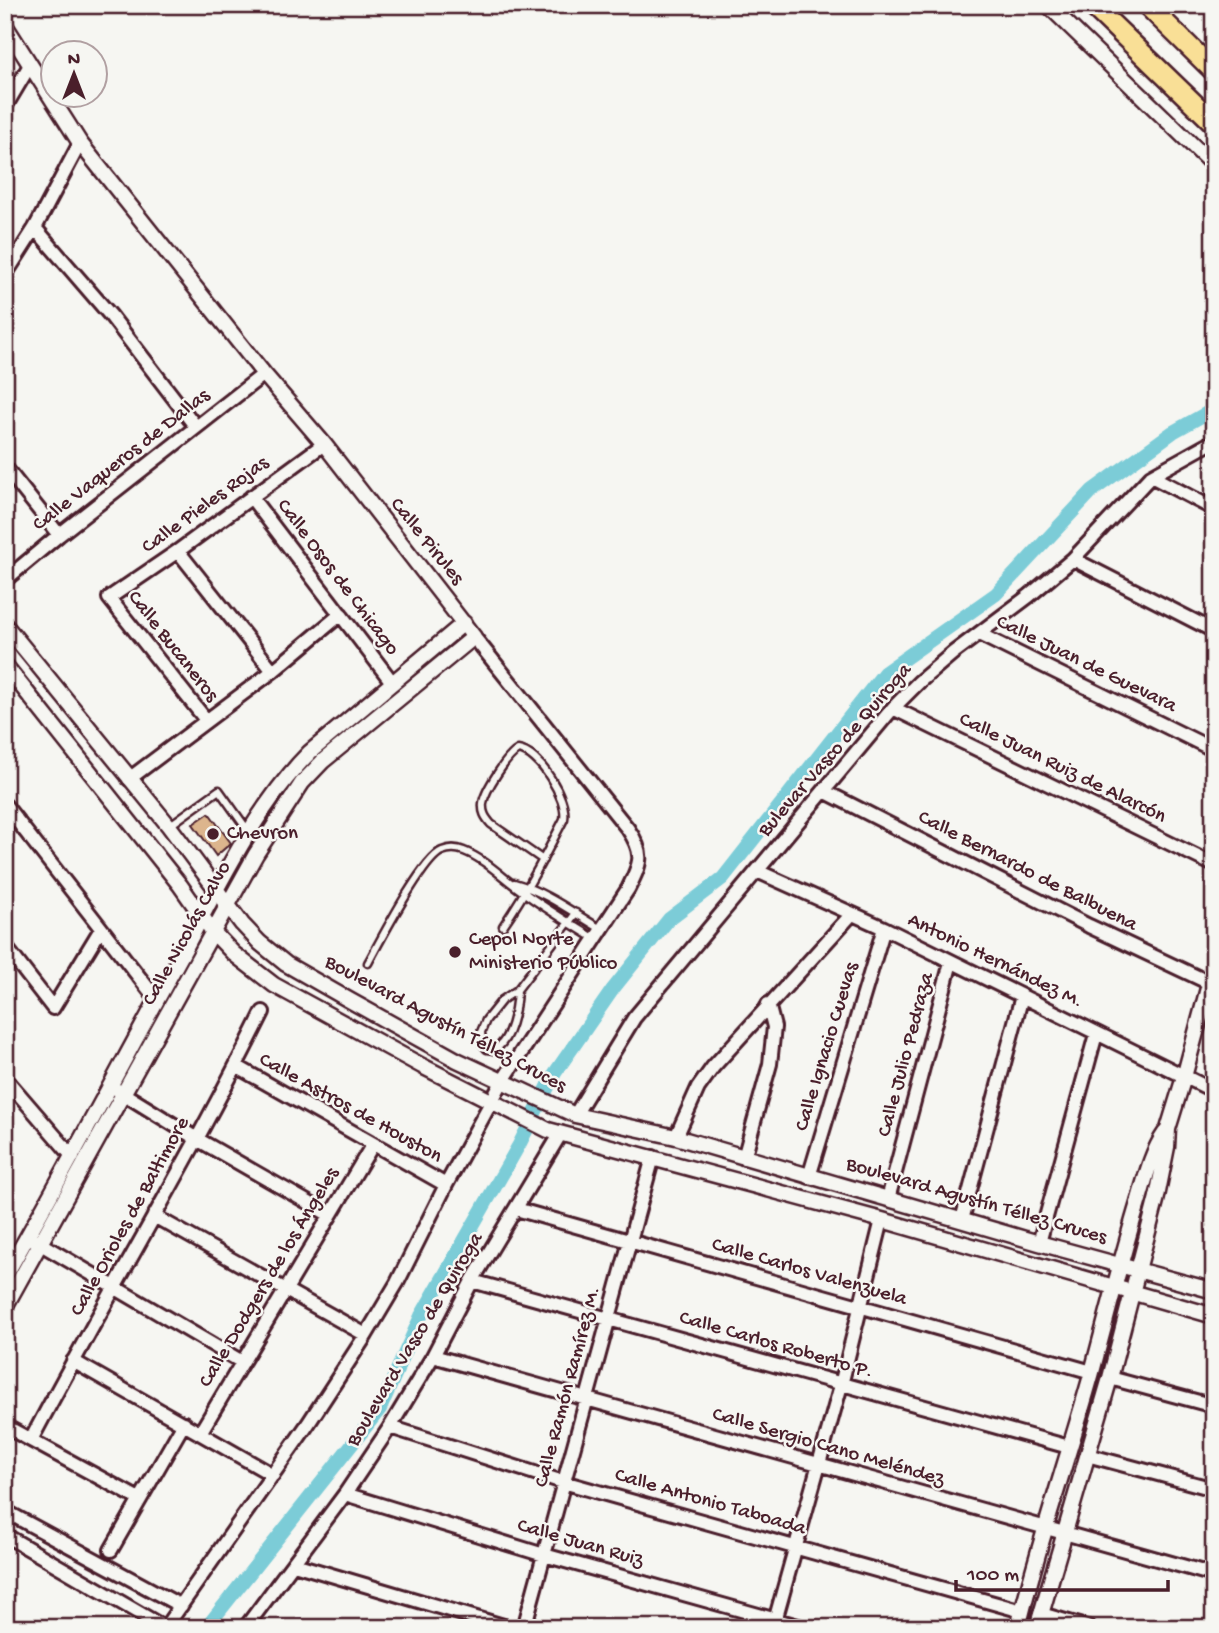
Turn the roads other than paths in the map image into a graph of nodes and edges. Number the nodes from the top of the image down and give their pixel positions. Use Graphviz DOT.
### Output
graph roads {
  1 [pos="1048,5"];
  2 [pos="1092,5"];
  3 [pos="1147,5"];
  4 [pos="5,25"];
  5 [pos="30,65"];
  6 [pos="1214,71"];
  7 [pos="5,107"];
  8 [pos="1214,123"];
  9 [pos="80,143"];
  10 [pos="1214,166"];
  11 [pos="35,228"];
  12 [pos="5,275"];
  13 [pos="264,374"];
  14 [pos="196,427"];
  15 [pos="1214,441"];
  16 [pos="324,444"];
  17 [pos="5,467"];
  18 [pos="1151,476"];
  19 [pos="251,497"];
  20 [pos="1214,509"];
  21 [pos="59,535"];
  22 [pos="178,551"];
  23 [pos="1073,559"];
  24 [pos="5,580"];
  25 [pos="109,598"];
  26 [pos="341,614"];
  27 [pos="464,623"];
  28 [pos="5,625"];
  29 [pos="1214,631"];
  30 [pos="979,634"];
  31 [pos="474,637"];
  32 [pos="5,665"];
  33 [pos="273,671"];
  34 [pos="392,682"];
  35 [pos="893,708"];
  36 [pos="206,720"];
  37 [pos="1214,750"];
  38 [pos="130,779"];
  39 [pos="824,791"];
  40 [pos="5,805"];
  41 [pos="169,826"];
  42 [pos="250,833"];
  43 [pos="543,860"];
  44 [pos="1214,865"];
  45 [pos="757,871"];
  46 [pos="216,891"];
  47 [pos="527,891"];
  48 [pos="228,906"];
  49 [pos="576,913"];
  50 [pos="851,915"];
  51 [pos="202,916"];
  52 [pos="570,923"];
  53 [pos="503,926"];
  54 [pos="884,928"];
  55 [pos="101,929"];
  56 [pos="213,932"];
  57 [pos="598,934"];
  58 [pos="5,946"];
  59 [pos="951,961"];
  60 [pos="368,963"];
  61 [pos="1214,966"];
  62 [pos="1212,984"];
  63 [pos="517,990"];
  64 [pos="1023,996"];
  65 [pos="157,1000"];
  66 [pos="768,1004"];
  67 [pos="263,1012"];
  68 [pos="1097,1034"];
  69 [pos="236,1066"];
  70 [pos="1184,1077"];
  71 [pos="502,1082"];
  72 [pos="7,1085"];
  73 [pos="111,1086"];
  74 [pos="1214,1091"];
  75 [pos="124,1095"];
  76 [pos="491,1101"];
  77 [pos="575,1115"];
  78 [pos="1168,1129"];
  79 [pos="554,1132"];
  80 [pos="676,1137"];
  81 [pos="197,1139"];
  82 [pos="373,1144"];
  83 [pos="73,1157"];
  84 [pos="653,1157"];
  85 [pos="744,1158"];
  86 [pos="809,1177"];
  87 [pos="446,1185"];
  88 [pos="888,1199"];
  89 [pos="516,1209"];
  90 [pos="330,1214"];
  91 [pos="154,1216"];
  92 [pos="882,1220"];
  93 [pos="962,1220"];
  94 [pos="34,1240"];
  95 [pos="628,1241"];
  96 [pos="1039,1243"];
  97 [pos="1119,1265"];
  98 [pos="1138,1269"];
  99 [pos="5,1276"];
  100 [pos="472,1280"];
  101 [pos="114,1287"];
  102 [pos="1113,1288"];
  103 [pos="285,1289"];
  104 [pos="1214,1291"];
  105 [pos="1132,1293"];
  106 [pos="5,1307"];
  107 [pos="861,1308"];
  108 [pos="1214,1316"];
  109 [pos="609,1319"];
  110 [pos="366,1335"];
  111 [pos="433,1356"];
  112 [pos="73,1361"];
  113 [pos="242,1362"];
  114 [pos="1092,1372"];
  115 [pos="1110,1378"];
  116 [pos="841,1385"];
  117 [pos="585,1400"];
  118 [pos="1214,1406"];
  119 [pos="184,1423"];
  120 [pos="5,1426"];
  121 [pos="390,1427"];
  122 [pos="200,1433"];
  123 [pos="31,1440"];
  124 [pos="1069,1447"];
  125 [pos="1087,1455"];
  126 [pos="819,1465"];
  127 [pos="273,1475"];
  128 [pos="563,1482"];
  129 [pos="1214,1489"];
  130 [pos="345,1494"];
  131 [pos="139,1499"];
  132 [pos="5,1511"];
  133 [pos="1043,1529"];
  134 [pos="5,1535"];
  135 [pos="1065,1535"];
  136 [pos="796,1547"];
  137 [pos="111,1550"];
  138 [pos="544,1555"];
  139 [pos="294,1564"];
  140 [pos="1214,1575"];
  141 [pos="181,1606"];
  142 [pos="1022,1611"];
  143 [pos="1039,1621"];
  144 [pos="774,1623"];
  145 [pos="165,1628"];
  146 [pos="245,1628"];
  147 [pos="510,1628"];
  148 [pos="524,1628"];
  149 [pos="805,1628"];
  150 [pos="1018,1628"];
  151 [pos="1090,1628"];
  1 -- 10 [label="street"];
  2 -- 8 [label="main road"];
  3 -- 6 [label="main road"];
  4 -- 5 [label="street, Calle Pirules"];
  5 -- 7 [label="street"];
  5 -- 9 [label="street, Calle Pirules"];
  9 -- 11 [label="street"];
  9 -- 13 [label="street, Calle Pirules"];
  11 -- 12 [label="street"];
  11 -- 14 [label="street"];
  13 -- 14 [label="street, Calle Vaqueros de Dallas"];
  13 -- 16 [label="street, Calle Pirules"];
  14 -- 21 [label="street, Calle Vaqueros de Dallas"];
  15 -- 18 [label="street, Bulevar Vasco de Quiroga"];
  16 -- 19 [label="street, Calle Pieles Rojas"];
  16 -- 27 [label="street, Calle Pirules"];
  17 -- 21 [label="street"];
  18 -- 20 [label="street"];
  18 -- 23 [label="street, Bulevar Vasco de Quiroga"];
  19 -- 22 [label="street, Calle Pieles Rojas"];
  19 -- 26 [label="street, Calle Osos de Chicago"];
  21 -- 24 [label="street, Calle Vaqueros de Dallas"];
  22 -- 25 [label="street, Calle Pieles Rojas"];
  22 -- 33 [label="street"];
  23 -- 29 [label="street"];
  23 -- 30 [label="street, Bulevar Vasco de Quiroga"];
  25 -- 36 [label="street, Calle Bucaneros"];
  26 -- 33 [label="street"];
  26 -- 34 [label="street, Calle Osos de Chicago"];
  27 -- 31 [label="street, Calle Pirules"];
  27 -- 34 [label="street, Calle Nicolás Calvo"];
  28 -- 38 [label="street, Boulevard Agustín Téllez Cruces"];
  30 -- 35 [label="street, Bulevar Vasco de Quiroga"];
  30 -- 37 [label="street, Calle Juan de Guevara"];
  31 -- 48 [label="street, Calle Nicolás Calvo"];
  31 -- 57 [label="street, Calle Pirules"];
  32 -- 51 [label="street, Boulevard Agustín Téllez Cruces"];
  33 -- 36 [label="street"];
  34 -- 42 [label="street, Calle Nicolás Calvo"];
  35 -- 39 [label="street, Bulevar Vasco de Quiroga"];
  35 -- 44 [label="street, Calle Juan Ruiz de Alarcón"];
  36 -- 38 [label="street"];
  38 -- 41 [label="street, Boulevard Agustín Téllez Cruces"];
  39 -- 45 [label="street, Bulevar Vasco de Quiroga"];
  39 -- 62 [label="street, Calle Bernardo de Balbuena"];
  40 -- 55 [label="street"];
  41 -- 42 [label="lane"];
  41 -- 46 [label="street, Boulevard Agustín Téllez Cruces"];
  42 -- 46 [label="street, Calle Nicolás Calvo"];
  43 -- 43 [label="lane"];
  43 -- 47 [label="lane"];
  45 -- 50 [label="street, Antonio Hernández M."];
  45 -- 77 [label="street, Bulevar Vasco de Quiroga"];
  46 -- 48 [label="street, Boulevard Agustín Téllez Cruces"];
  46 -- 51 [label="street, Calle Nicolás Calvo"];
  47 -- 49 [label="lane"];
  47 -- 52 [label="lane"];
  47 -- 53 [label="lane"];
  47 -- 60 [label="lane"];
  48 -- 56 [label="street, Calle Nicolás Calvo"];
  48 -- 71 [label="street, Boulevard Agustín Téllez Cruces"];
  49 -- 52 [label="lane"];
  49 -- 57 [label="lane"];
  50 -- 54 [label="street, Antonio Hernández M."];
  50 -- 66 [label="street"];
  51 -- 56 [label="street, Boulevard Agustín Téllez Cruces"];
  51 -- 65 [label="street, Calle Nicolás Calvo"];
  52 -- 57 [label="lane"];
  52 -- 63 [label="lane"];
  54 -- 59 [label="street, Antonio Hernández M."];
  54 -- 86 [label="street, Calle Ignacio Cuevas"];
  55 -- 58 [label="street"];
  55 -- 65 [label="street"];
  56 -- 75 [label="street, Calle Nicolás Calvo"];
  56 -- 76 [label="street, Boulevard Agustín Téllez Cruces"];
  57 -- 71 [label="street, Calle Pirules"];
  59 -- 64 [label="street, Antonio Hernández M."];
  59 -- 88 [label="street, Calle Julio Pedraza"];
  61 -- 62 [label="street"];
  62 -- 70 [label="street"];
  63 -- 63 [label="lane"];
  64 -- 68 [label="street, Antonio Hernández M."];
  64 -- 93 [label="street"];
  65 -- 73 [label="street, Calle Nicolás Calvo"];
  66 -- 80 [label="street"];
  66 -- 85 [label="street"];
  67 -- 69 [label="street, Calle Orioles de Baltimore"];
  68 -- 70 [label="street, Antonio Hernández M."];
  68 -- 96 [label="street"];
  69 -- 81 [label="street, Calle Orioles de Baltimore"];
  69 -- 82 [label="street, Calle Astros de Houston"];
  70 -- 74 [label="street, Antonio Hernández M."];
  70 -- 78 [label="street"];
  71 -- 76 [label="street, Calle Pirules"];
  71 -- 77 [label="street, Boulevard Agustín Téllez Cruces"];
  72 -- 83 [label="street"];
  73 -- 75 [label="street"];
  73 -- 83 [label="street, Calle Nicolás Calvo"];
  75 -- 81 [label="street"];
  75 -- 94 [label="street, Calle Nicolás Calvo"];
  76 -- 79 [label="street, Boulevard Agustín Téllez Cruces"];
  76 -- 87 [label="street, Calle Pirules"];
  77 -- 80 [label="street, Boulevard Agustín Téllez Cruces"];
  78 -- 97 [label="street"];
  78 -- 98 [label="street"];
  79 -- 84 [label="street, Boulevard Agustín Téllez Cruces"];
  79 -- 89 [label="street, Boulevard Vasco de Quiroga"];
  80 -- 85 [label="street, Boulevard Agustín Téllez Cruces"];
  81 -- 90 [label="street"];
  81 -- 91 [label="street, Calle Orioles de Baltimore"];
  82 -- 87 [label="street, Calle Astros de Houston"];
  82 -- 90 [label="street, Calle Dodgers de los Ángeles"];
  83 -- 94 [label="street, Calle Nicolás Calvo"];
  84 -- 92 [label="street, Boulevard Agustín Téllez Cruces"];
  84 -- 95 [label="street, Calle Ramón Ramírez M."];
  85 -- 86 [label="street, Boulevard Agustín Téllez Cruces"];
  86 -- 88 [label="street, Boulevard Agustín Téllez Cruces"];
  87 -- 110 [label="street, Calle Pirules"];
  88 -- 93 [label="street, Boulevard Agustín Téllez Cruces"];
  89 -- 95 [label="street, Calle Carlos Valenzuela"];
  89 -- 100 [label="street, Boulevard Vasco de Quiroga"];
  90 -- 103 [label="street, Calle Dodgers de los Ángeles"];
  91 -- 101 [label="street, Calle Orioles de Baltimore"];
  91 -- 103 [label="street"];
  92 -- 102 [label="street, Boulevard Agustín Téllez Cruces"];
  92 -- 107 [label="street"];
  93 -- 96 [label="street, Boulevard Agustín Téllez Cruces"];
  94 -- 99 [label="street, Calle Nicolás Calvo"];
  94 -- 101 [label="street"];
  94 -- 106 [label="street, Calle Nicolás Calvo"];
  95 -- 107 [label="street, Calle Carlos Valenzuela"];
  95 -- 109 [label="street, Calle Ramón Ramírez M."];
  96 -- 97 [label="street, Boulevard Agustín Téllez Cruces"];
  97 -- 98 [label="street, Boulevard Agustín Téllez Cruces"];
  97 -- 102 [label="street"];
  98 -- 104 [label="street, Boulevard Agustín Téllez Cruces"];
  98 -- 105 [label="street"];
  100 -- 109 [label="street, Calle Carlos Roberto P."];
  100 -- 111 [label="street, Boulevard Vasco de Quiroga"];
  101 -- 112 [label="street, Calle Orioles de Baltimore"];
  101 -- 113 [label="street"];
  102 -- 105 [label="street, Boulevard Agustín Téllez Cruces"];
  102 -- 114 [label="street"];
  103 -- 110 [label="street"];
  103 -- 113 [label="street, Calle Dodgers de los Ángeles"];
  105 -- 108 [label="street, Boulevard Agustín Téllez Cruces"];
  105 -- 115 [label="street"];
  107 -- 114 [label="street, Calle Carlos Valenzuela"];
  107 -- 116 [label="street"];
  109 -- 116 [label="street, Calle Carlos Roberto P."];
  109 -- 117 [label="street, Calle Ramón Ramírez M."];
  110 -- 127 [label="street, Calle Pirules"];
  111 -- 117 [label="street, Calle Sergio Cano Meléndez"];
  111 -- 121 [label="street, Boulevard Vasco de Quiroga"];
  112 -- 119 [label="street"];
  112 -- 123 [label="street, Calle Orioles de Baltimore"];
  113 -- 122 [label="street, Calle Dodgers de los Ángeles"];
  114 -- 124 [label="street"];
  115 -- 118 [label="street"];
  115 -- 125 [label="street"];
  116 -- 124 [label="street, Calle Carlos Roberto P."];
  116 -- 126 [label="street"];
  117 -- 126 [label="street, Calle Sergio Cano Meléndez"];
  117 -- 128 [label="street, Calle Ramón Ramírez M."];
  119 -- 122 [label="street"];
  119 -- 131 [label="street"];
  120 -- 123 [label="street"];
  121 -- 128 [label="street, Calle Antonio Taboada"];
  121 -- 130 [label="street, Boulevard Vasco de Quiroga"];
  122 -- 127 [label="street"];
  123 -- 131 [label="street"];
  124 -- 133 [label="street"];
  125 -- 129 [label="street"];
  125 -- 135 [label="street"];
  126 -- 133 [label="street, Calle Sergio Cano Meléndez"];
  126 -- 136 [label="street"];
  127 -- 141 [label="street, Calle Pirules"];
  128 -- 136 [label="street, Calle Antonio Taboada"];
  128 -- 138 [label="street, Calle Ramón Ramírez M."];
  130 -- 138 [label="street, Calle Juan Ruiz"];
  130 -- 139 [label="street, Boulevard Vasco de Quiroga"];
  131 -- 137 [label="street"];
  132 -- 141 [label="street"];
  133 -- 135 [label="street, Calle Sergio Cano Meléndez"];
  133 -- 142 [label="street"];
  134 -- 145 [label="street"];
  135 -- 140 [label="street, Calle Sergio Cano Meléndez"];
  135 -- 143 [label="street"];
  136 -- 142 [label="street, Calle Antonio Taboada"];
  136 -- 144 [label="street"];
  138 -- 144 [label="street, Calle Juan Ruiz"];
  138 -- 148 [label="street, Calle Ramón Ramírez M."];
  139 -- 146 [label="street, Boulevard Vasco de Quiroga"];
  139 -- 147 [label="street"];
  141 -- 145 [label="street, Calle Pirules"];
  142 -- 150 [label="street"];
  143 -- 151 [label="street"];
  144 -- 149 [label="street, Calle Juan Ruiz"];
}
